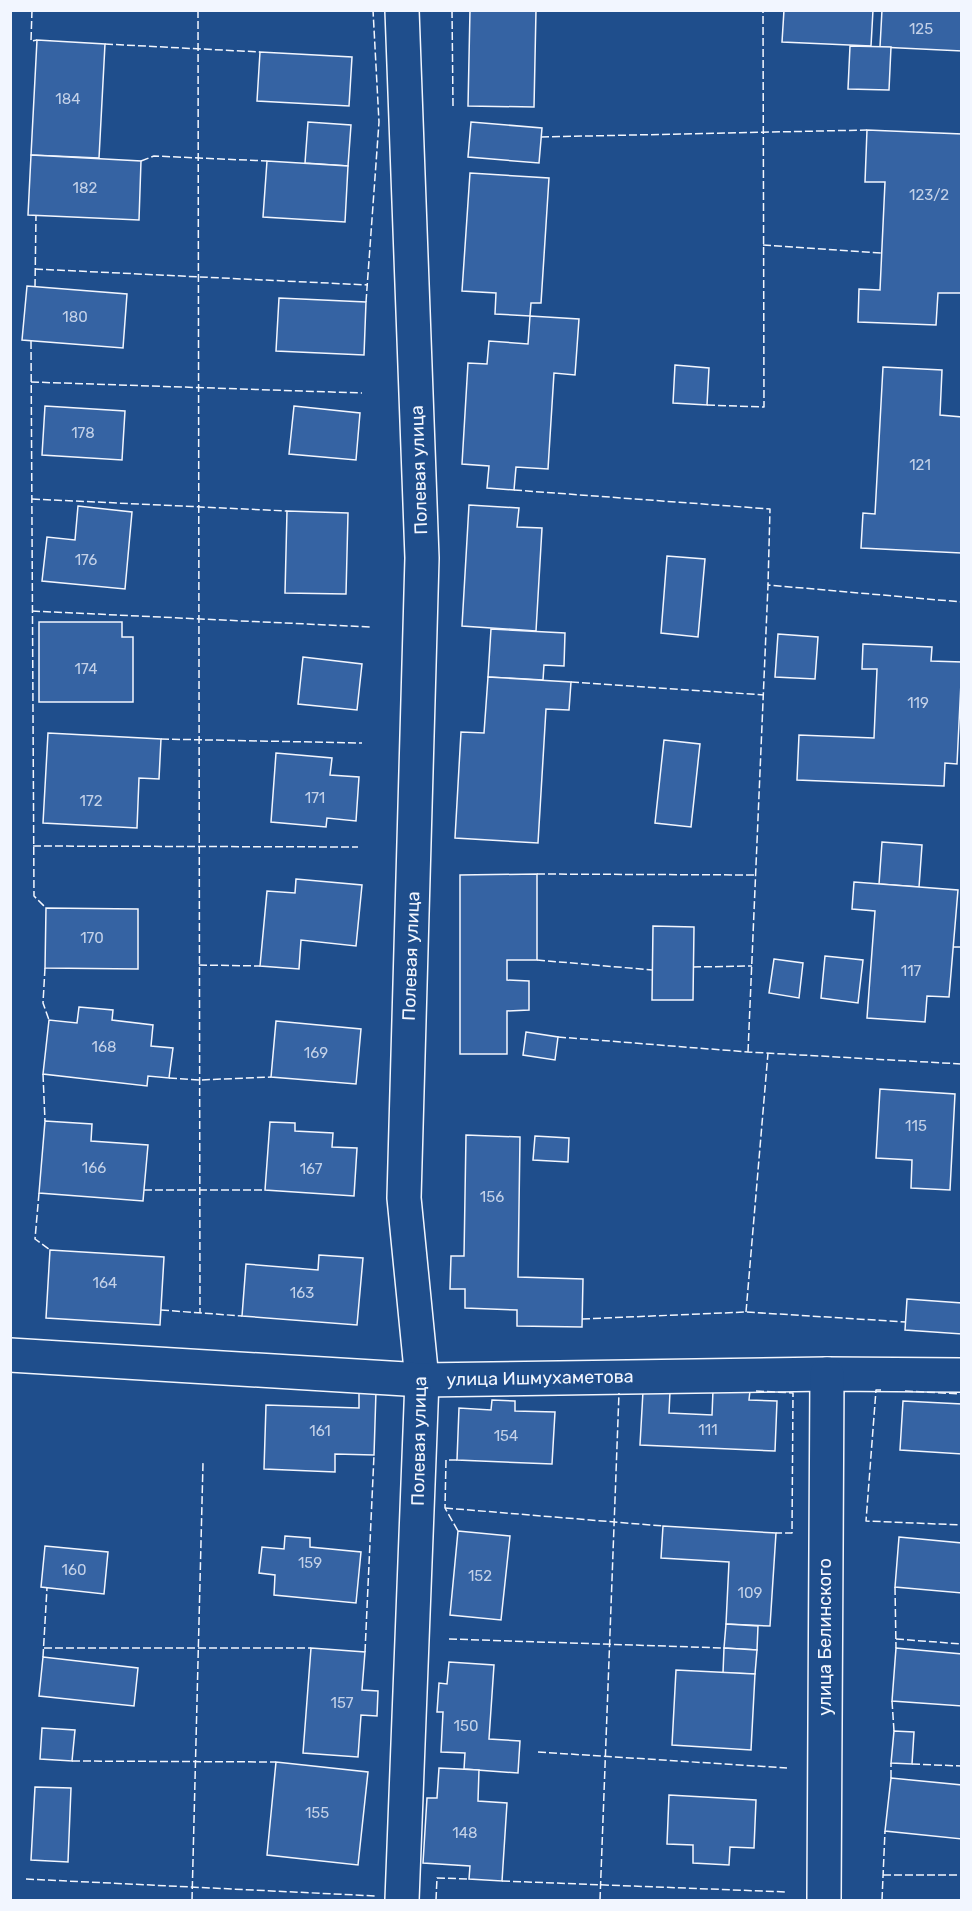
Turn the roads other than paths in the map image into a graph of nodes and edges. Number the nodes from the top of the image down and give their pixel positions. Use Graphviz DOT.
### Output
graph roads {
  1 [pos="402,10"];
  2 [pos="10,1355"];
  3 [pos="827,1374"];
  4 [pos="962,1375"];
  5 [pos="422,1380"];
  6 [pos="402,1900"];
  7 [pos="824,1900"];
  1 -- 5 [label="street, Полевая улица"];
  2 -- 5 [label="street, улица Ишмухаметова"];
  3 -- 4 [label="street, улица Ишмухаметова"];
  3 -- 5 [label="street, улица Ишмухаметова"];
  3 -- 7 [label="street, улица Белинского"];
  5 -- 6 [label="street, Полевая улица"];
}
